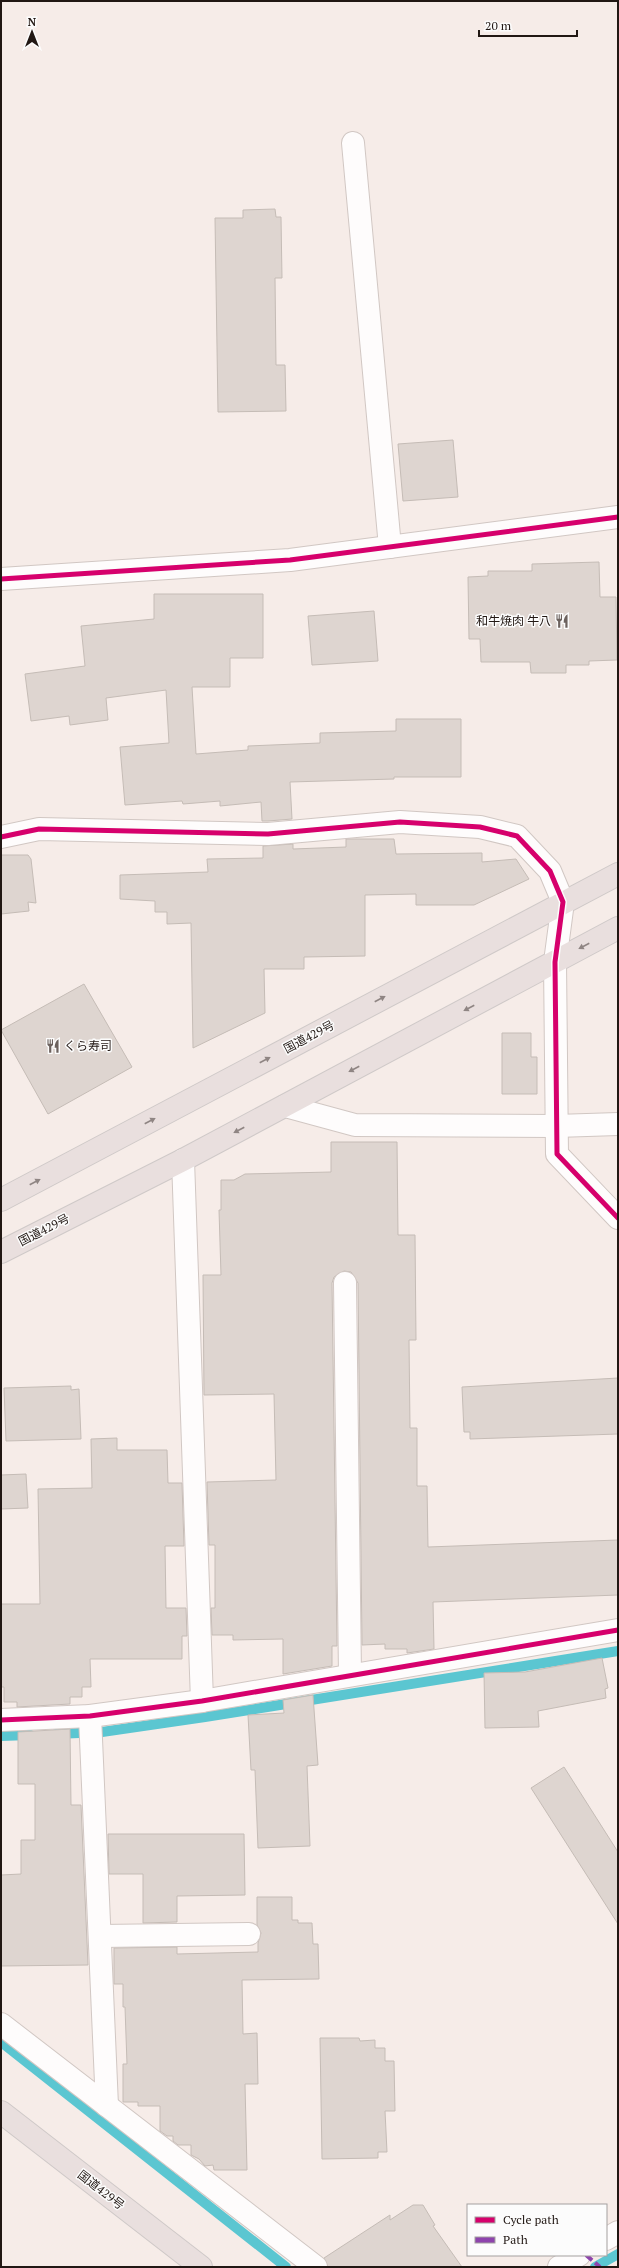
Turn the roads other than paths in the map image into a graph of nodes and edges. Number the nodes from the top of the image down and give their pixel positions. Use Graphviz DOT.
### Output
graph roads {
  1 [pos="353,143"];
  2 [pos="618,517"];
  3 [pos="390,547"];
  4 [pos="1,578"];
  5 [pos="1,837"];
  6 [pos="618,874"];
  7 [pos="563,902"];
  8 [pos="618,928"];
  9 [pos="555,962"];
  10 [pos="285,1106"];
  11 [pos="618,1124"];
  12 [pos="556,1126"];
  13 [pos="183,1160"];
  14 [pos="1,1200"];
  15 [pos="618,1218"];
  16 [pos="1,1252"];
  17 [pos="345,1283"];
  18 [pos="618,1630"];
  19 [pos="350,1675"];
  20 [pos="202,1701"];
  21 [pos="1,1720"];
  22 [pos="91,1727"];
  23 [pos="249,1934"];
  24 [pos="101,1936"];
  25 [pos="1,2024"];
  26 [pos="107,2106"];
  27 [pos="1,2112"];
  28 [pos="618,2232"];
  29 [pos="607,2238"];
  30 [pos="577,2256"];
  31 [pos="201,2267"];
  32 [pos="316,2267"];
  33 [pos="559,2267"];
  1 -- 3 [label="street"];
  2 -- 3 [label="street"];
  3 -- 4 [label="street"];
  5 -- 7 [label="street"];
  6 -- 7 [label="highway, 国道429号"];
  7 -- 9 [label="street"];
  14 -- 7 [label="highway, 国道429号, one-way"];
  8 -- 9 [label="highway, 国道429号, one-way"];
  9 -- 10 [label="highway, 国道429号, one-way"];
  9 -- 12 [label="street"];
  10 -- 12 [label="street"];
  10 -- 13 [label="highway, 国道429号, one-way"];
  11 -- 12 [label="street"];
  12 -- 15 [label="street"];
  13 -- 16 [label="highway, 国道429号"];
  13 -- 20 [label="street"];
  17 -- 19 [label="street"];
  18 -- 19 [label="street"];
  19 -- 20 [label="street"];
  20 -- 22 [label="street"];
  21 -- 22 [label="street"];
  22 -- 24 [label="street"];
  23 -- 24 [label="street"];
  24 -- 26 [label="street"];
  25 -- 26 [label="street"];
  26 -- 32 [label="street"];
  27 -- 31 [label="highway, 国道429号"];
  28 -- 29 [label="street"];
  30 -- 33 [label="street"];
}
